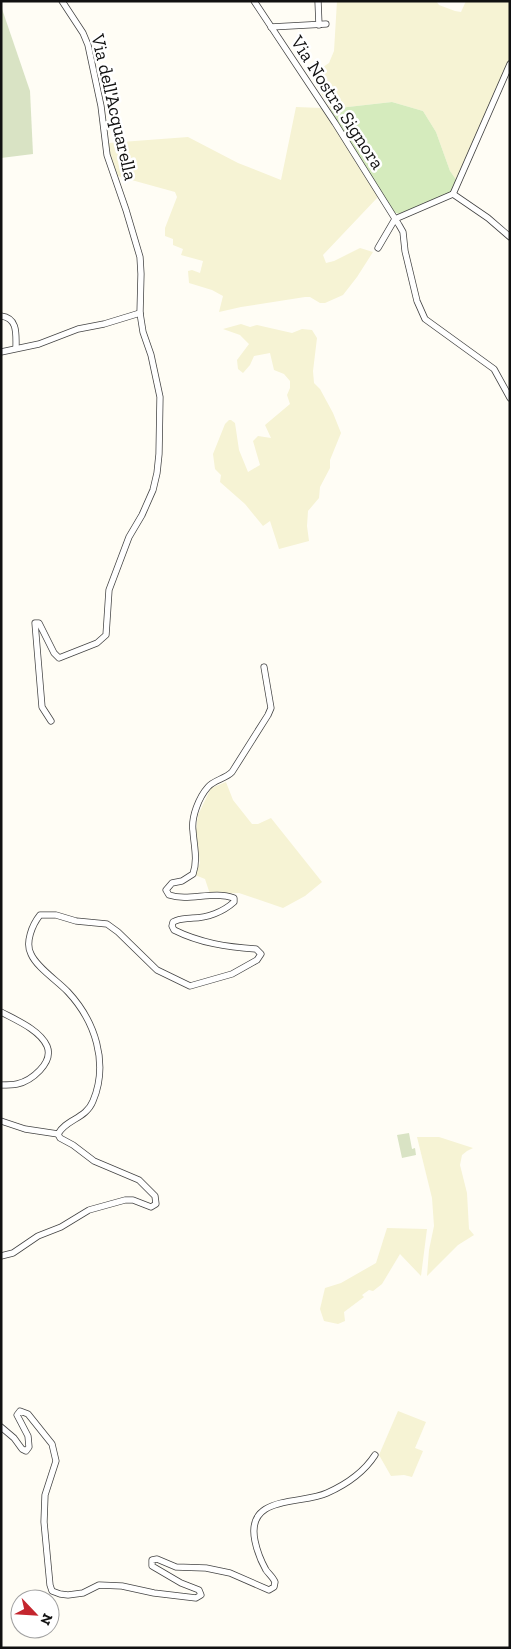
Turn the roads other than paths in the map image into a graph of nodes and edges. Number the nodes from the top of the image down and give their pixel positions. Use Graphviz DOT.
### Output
graph roads {
  1 [pos="62,1"];
  2 [pos="254,1"];
  3 [pos="318,1"];
  4 [pos="271,26"];
  5 [pos="510,64"];
  6 [pos="453,194"];
  7 [pos="395,219"];
  8 [pos="510,237"];
  9 [pos="378,248"];
  10 [pos="140,313"];
  11 [pos="1,316"];
  12 [pos="16,348"];
  13 [pos="1,352"];
  14 [pos="510,398"];
  15 [pos="264,666"];
  16 [pos="51,721"];
  17 [pos="1,1012"];
  18 [pos="1,1085"];
  19 [pos="1,1121"];
  20 [pos="58,1134"];
  21 [pos="1,1256"];
  22 [pos="1,1427"];
  23 [pos="375,1455"];
  1 -- 10 [label="street, Via dell'Acquarella"];
  2 -- 4 [label="street, Via Nostra Signora"];
  3 -- 4 [label="street"];
  4 -- 7 [label="street, Via Nostra Signora"];
  5 -- 6 [label="street"];
  6 -- 7 [label="street"];
  6 -- 8 [label="street"];
  7 -- 9 [label="street"];
  7 -- 14 [label="street, Via Nostra Signora"];
  10 -- 12 [label="street"];
  10 -- 16 [label="street, Via dell'Acquarella"];
  11 -- 12 [label="street"];
  12 -- 13 [label="street"];
  15 -- 20 [label="street"];
  17 -- 18 [label="street"];
  19 -- 20 [label="street"];
  20 -- 21 [label="street"];
  22 -- 23 [label="street"];
}
